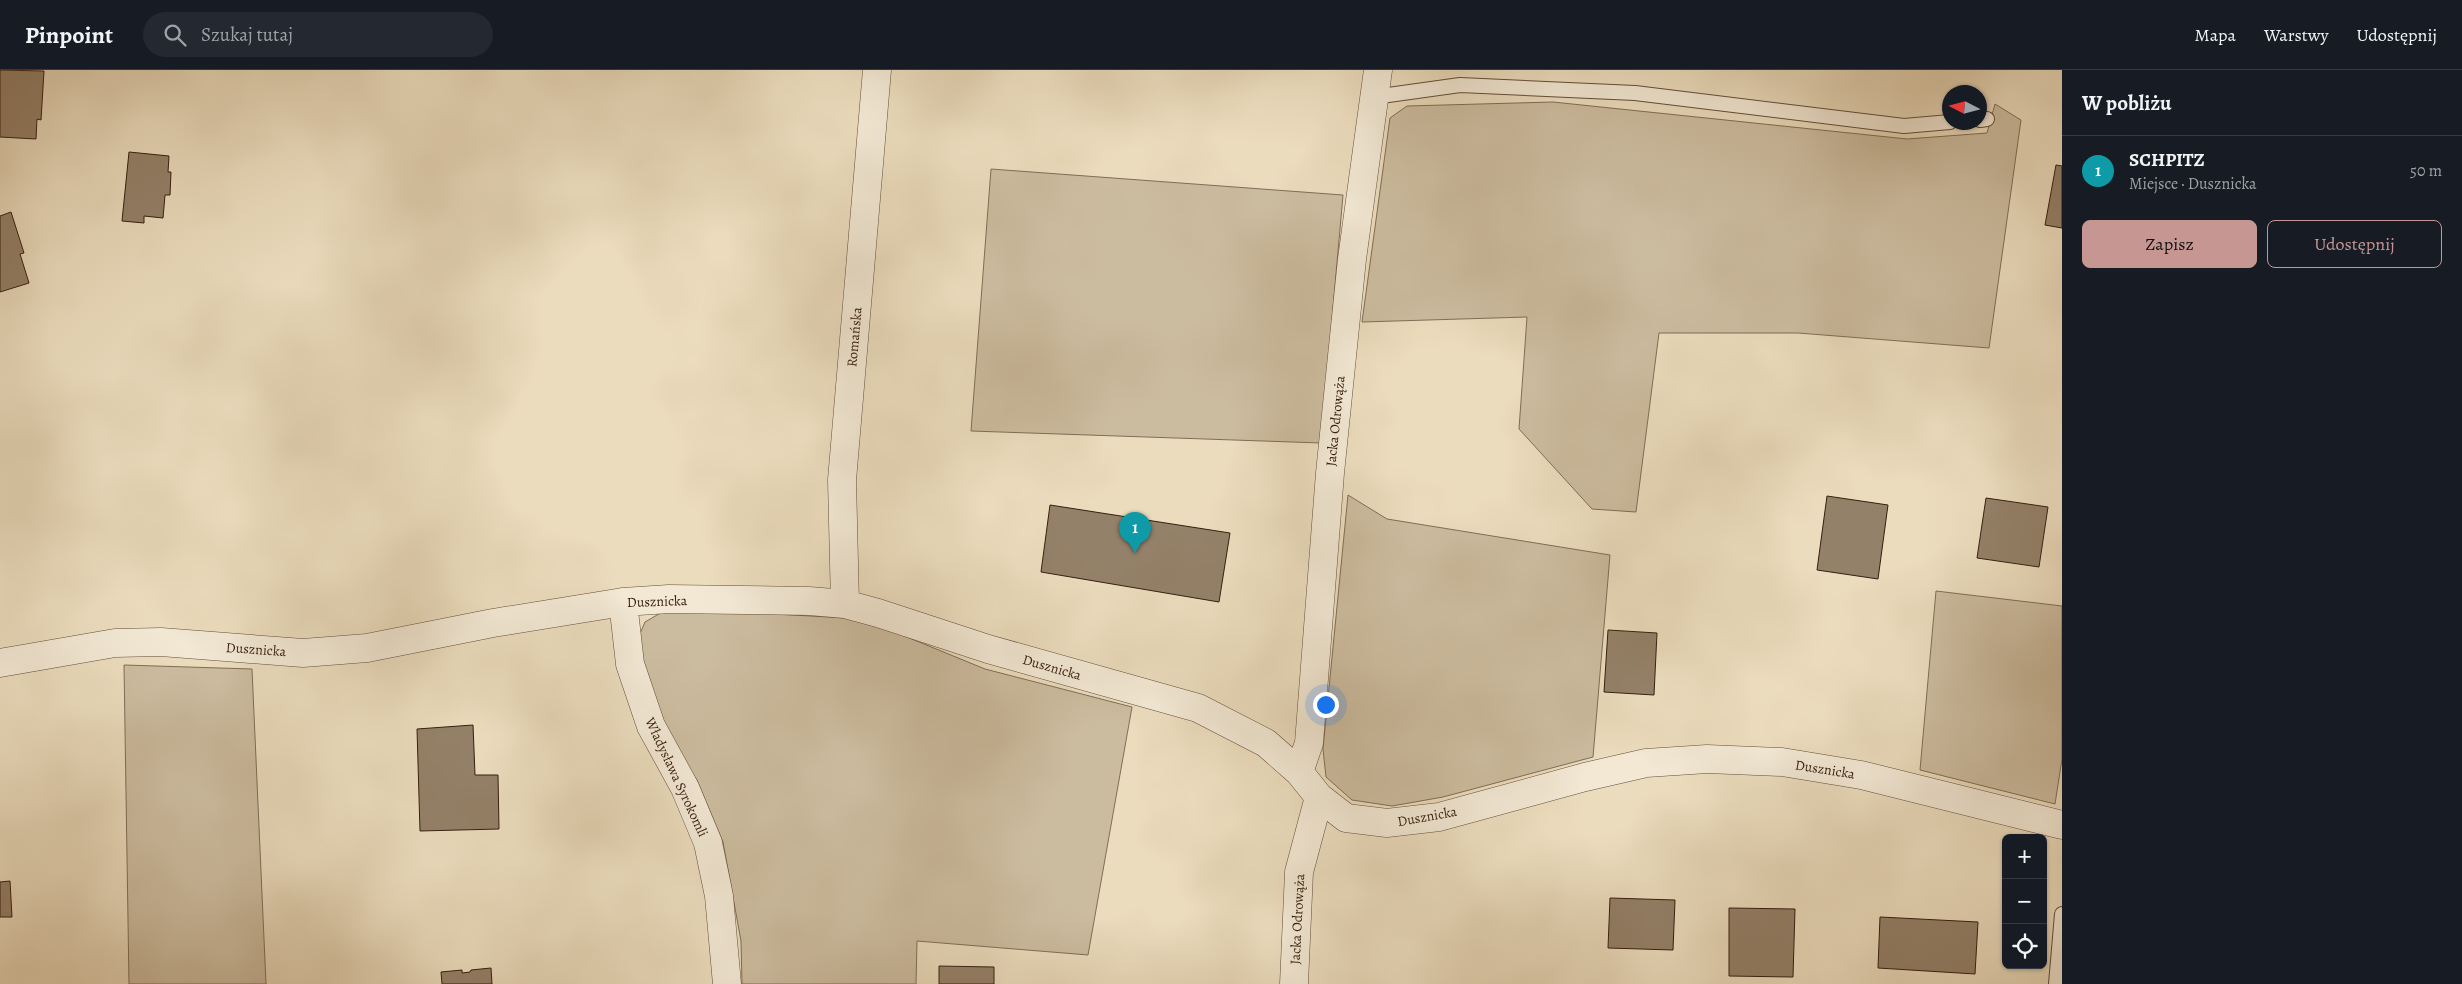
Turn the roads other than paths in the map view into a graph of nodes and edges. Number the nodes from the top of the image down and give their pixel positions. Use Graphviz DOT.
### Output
graph roads {
  1 [pos="877,70"];
  2 [pos="1378,70"];
  3 [pos="1374,97"];
  4 [pos="1942,123"];
  5 [pos="623,602"];
  6 [pos="845,604"];
  7 [pos="0,663"];
  8 [pos="1299,772"];
  9 [pos="1319,797"];
  10 [pos="2062,825"];
  11 [pos="2062,914"];
  12 [pos="727,984"];
  13 [pos="1294,984"];
  14 [pos="2056,984"];
  1 -- 6 [label="street, Romańska"];
  2 -- 3 [label="street, Jacka Odrowąża"];
  3 -- 4 [label="lane"];
  3 -- 8 [label="street, Jacka Odrowąża"];
  5 -- 6 [label="street, Dusznicka"];
  5 -- 7 [label="street, Dusznicka"];
  5 -- 12 [label="street, Władysława Syrokomli"];
  6 -- 8 [label="street, Dusznicka"];
  8 -- 9 [label="street, Dusznicka"];
  9 -- 10 [label="street, Dusznicka"];
  9 -- 13 [label="street, Jacka Odrowąża"];
  11 -- 14 [label="lane"];
}
